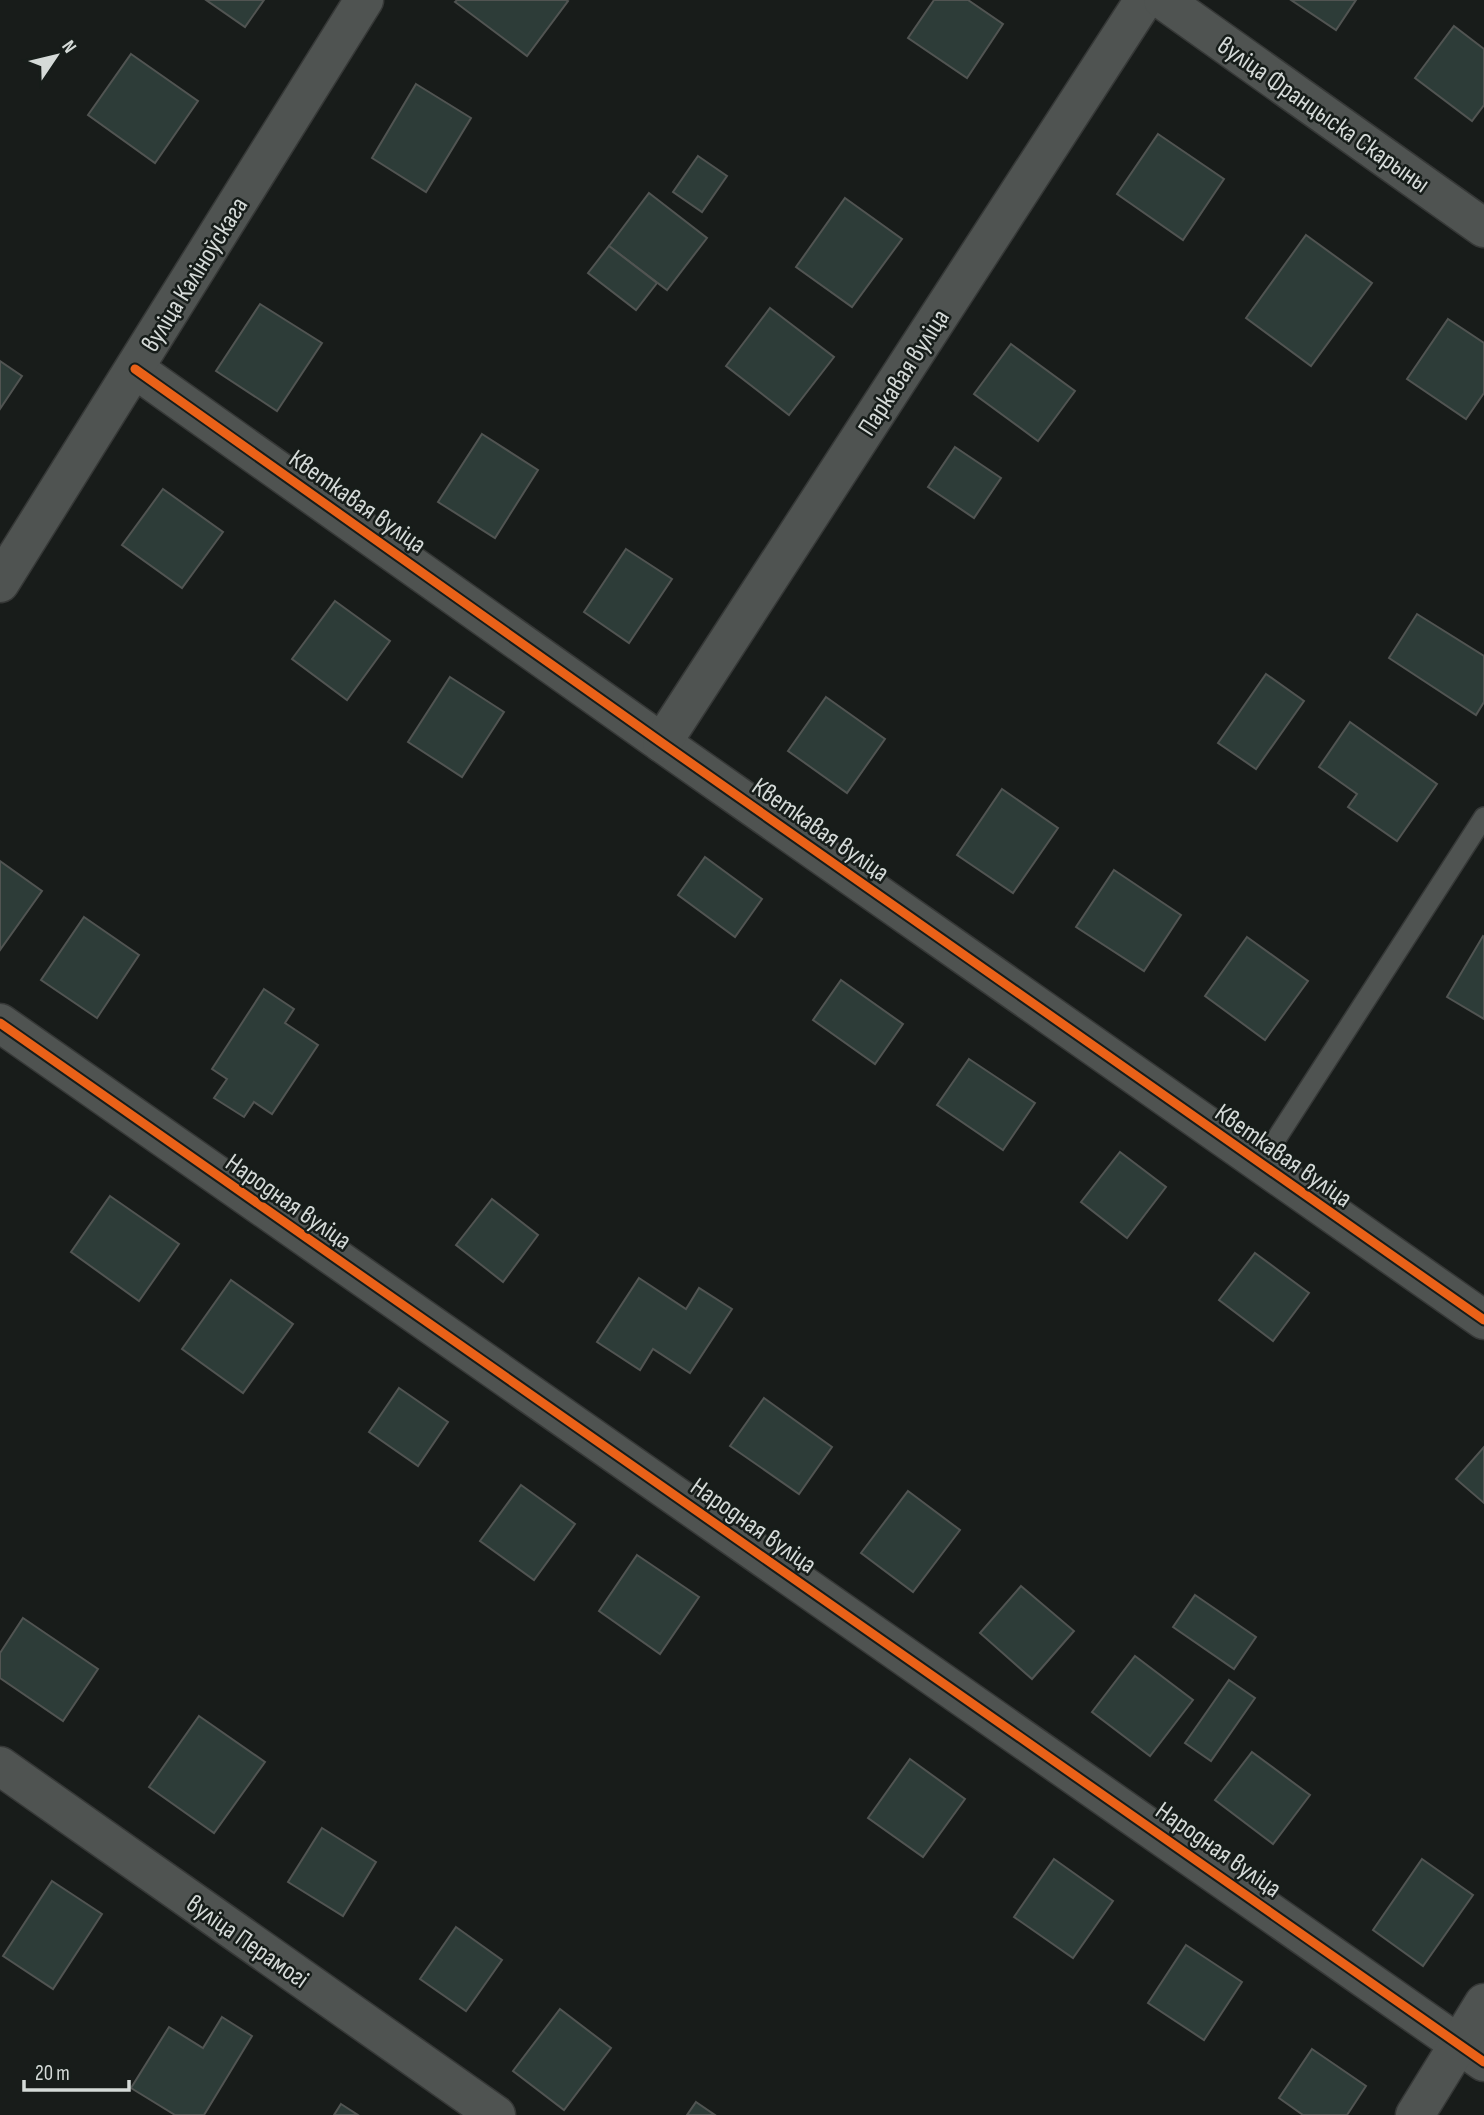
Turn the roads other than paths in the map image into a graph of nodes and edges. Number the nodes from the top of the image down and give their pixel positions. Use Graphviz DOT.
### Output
graph roads {
  1 [pos="364,0"];
  2 [pos="1144,0"];
  3 [pos="1163,0"];
  4 [pos="1484,228"];
  5 [pos="135,369"];
  6 [pos="0,583"];
  7 [pos="662,743"];
  8 [pos="1484,817"];
  9 [pos="0,1023"];
  10 [pos="1260,1164"];
  11 [pos="1484,1320"];
  12 [pos="0,1766"];
  13 [pos="1484,2003"];
  14 [pos="1471,2053"];
  15 [pos="496,2115"];
  16 [pos="1415,2115"];
  1 -- 5 [label="street, вуліца Каліноўскага"];
  2 -- 7 [label="street, Паркавая вуліца"];
  3 -- 4 [label="street, вуліца Францыска Скарыны"];
  5 -- 6 [label="street, вуліца Каліноўскага"];
  5 -- 7 [label="street, Кветкавая вуліца"];
  7 -- 10 [label="street, Кветкавая вуліца"];
  8 -- 10 [label="lane"];
  9 -- 14 [label="street, Народная вуліца"];
  10 -- 11 [label="street, Кветкавая вуліца"];
  12 -- 15 [label="street, вуліца Перамогі"];
  13 -- 14 [label="street"];
  14 -- 16 [label="street"];
}
